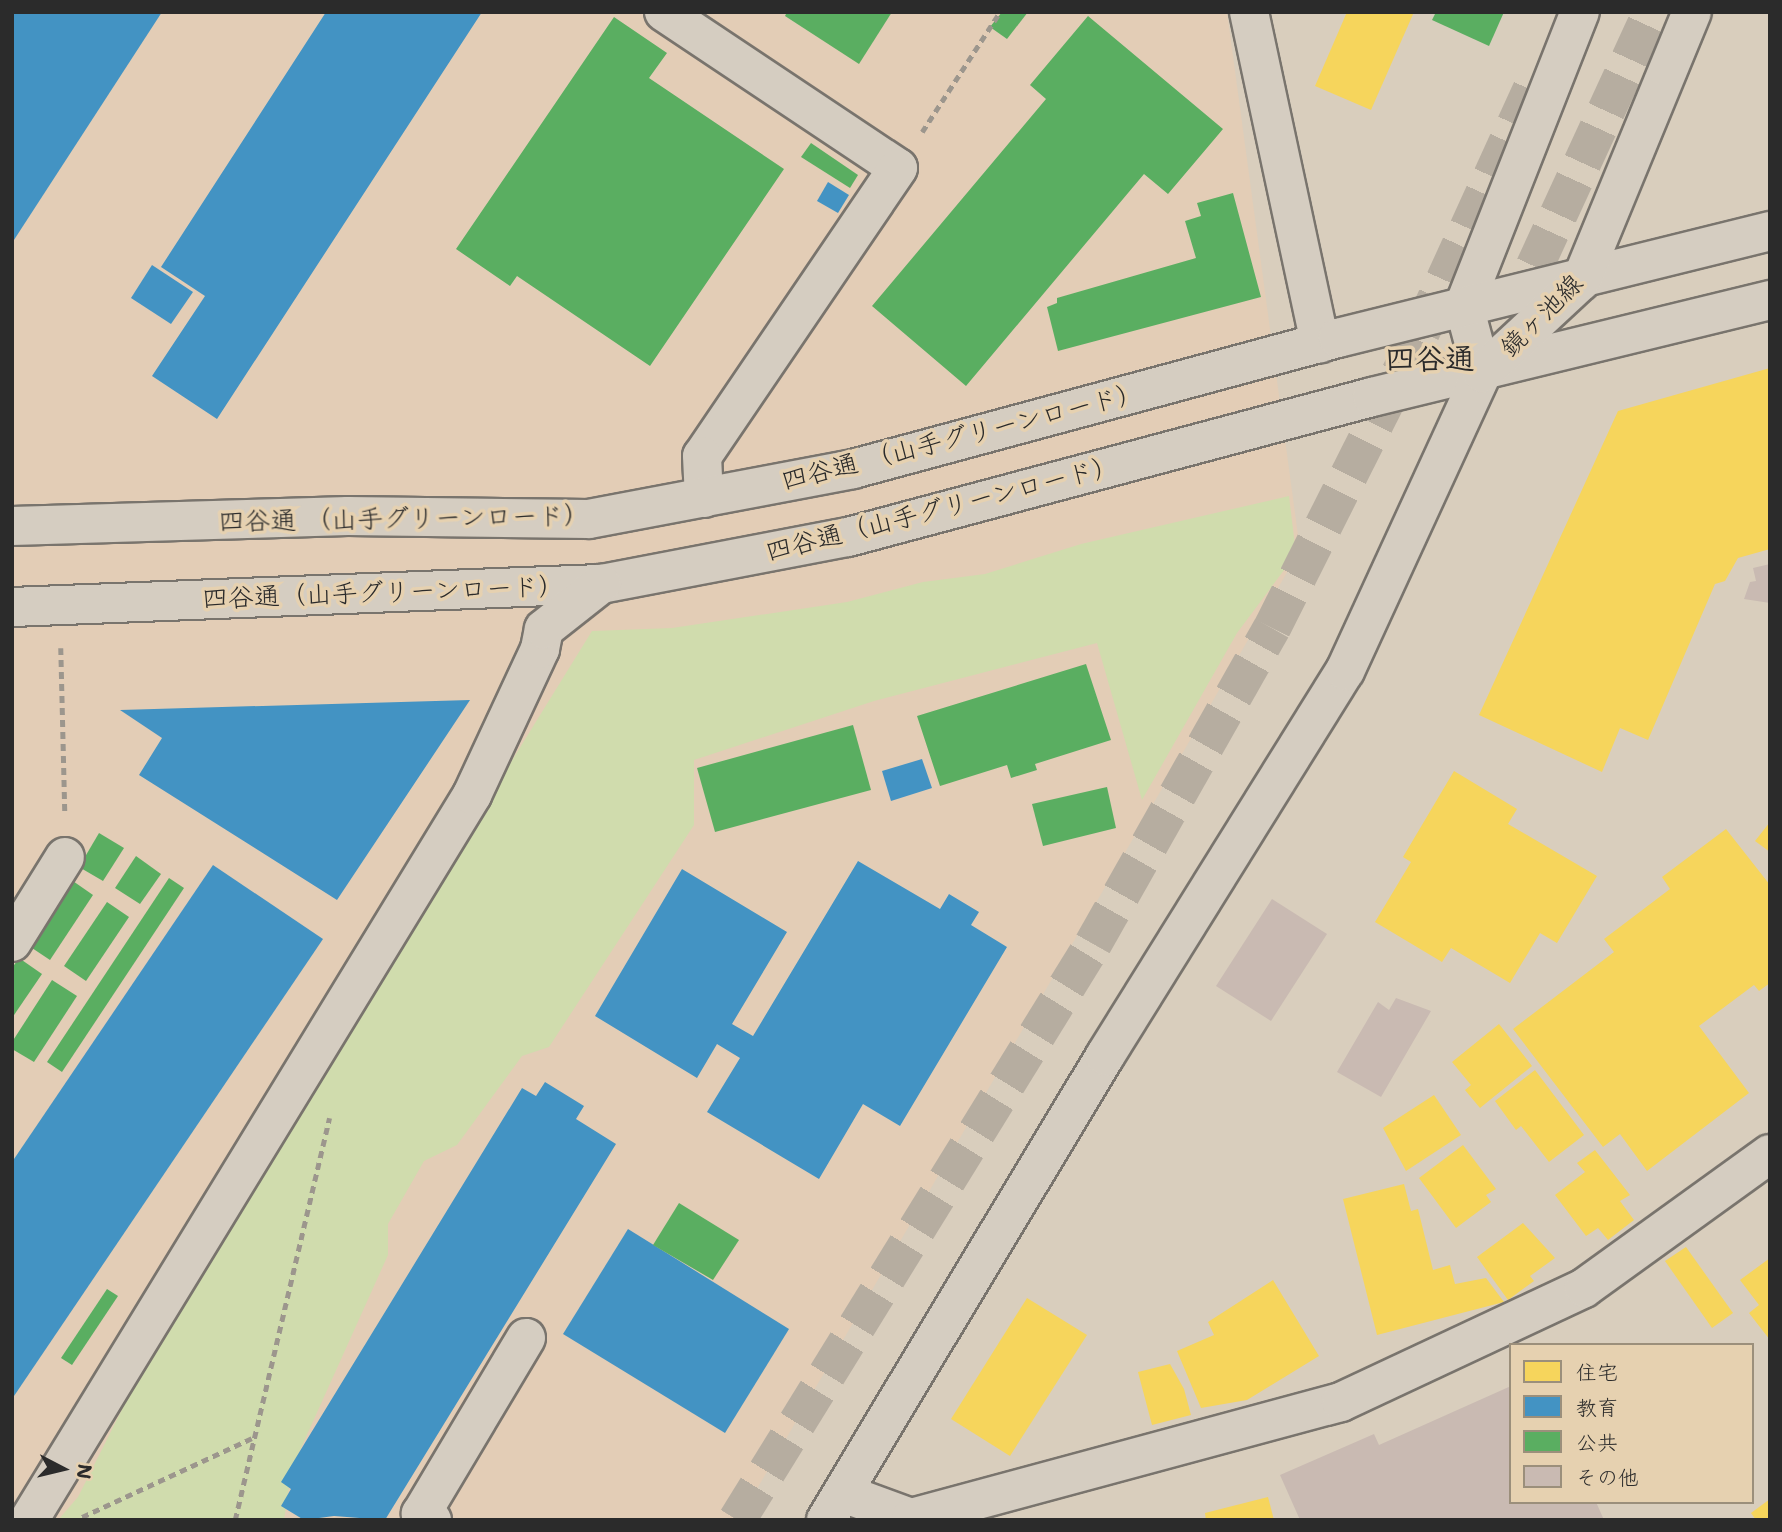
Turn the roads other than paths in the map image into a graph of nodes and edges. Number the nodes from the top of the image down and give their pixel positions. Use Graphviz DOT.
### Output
graph roads {
  1 [pos="664,12"];
  2 [pos="1249,12"];
  3 [pos="1580,12"];
  4 [pos="1692,12"];
  5 [pos="1770,231"];
  6 [pos="1581,281"];
  7 [pos="1770,300"];
  8 [pos="1464,306"];
  9 [pos="1320,343"];
  10 [pos="1482,373"];
  11 [pos="704,498"];
  12 [pos="12,526"];
  13 [pos="601,584"];
  14 [pos="12,607"];
  15 [pos="65,857"];
  16 [pos="12,942"];
  17 [pos="1770,1154"];
  18 [pos="526,1338"];
  19 [pos="834,1506"];
  20 [pos="29,1520"];
  21 [pos="432,1520"];
  1 -- 11 [label="street"];
  2 -- 9 [label="street"];
  3 -- 8 [label="street"];
  4 -- 6 [label="street, 鏡ヶ池線"];
  5 -- 6 [label="street, 四谷通 （山手グリーンロード）"];
  6 -- 8 [label="street, 四谷通 （山手グリーンロード）"];
  6 -- 10 [label="street, 鏡ヶ池線"];
  7 -- 10 [label="street, 四谷通（山手グリーンロード）"];
  8 -- 9 [label="street, 四谷通 （山手グリーンロード）"];
  8 -- 10 [label="street, 鏡ヶ池線"];
  9 -- 11 [label="street, 四谷通 （山手グリーンロード）"];
  10 -- 13 [label="street, 四谷通（山手グリーンロード）"];
  10 -- 19 [label="street"];
  11 -- 12 [label="street, 四谷通 （山手グリーンロード）"];
  13 -- 14 [label="street, 四谷通（山手グリーンロード）"];
  13 -- 20 [label="street"];
  15 -- 16 [label="street"];
  17 -- 19 [label="street"];
  18 -- 21 [label="street"];
}
